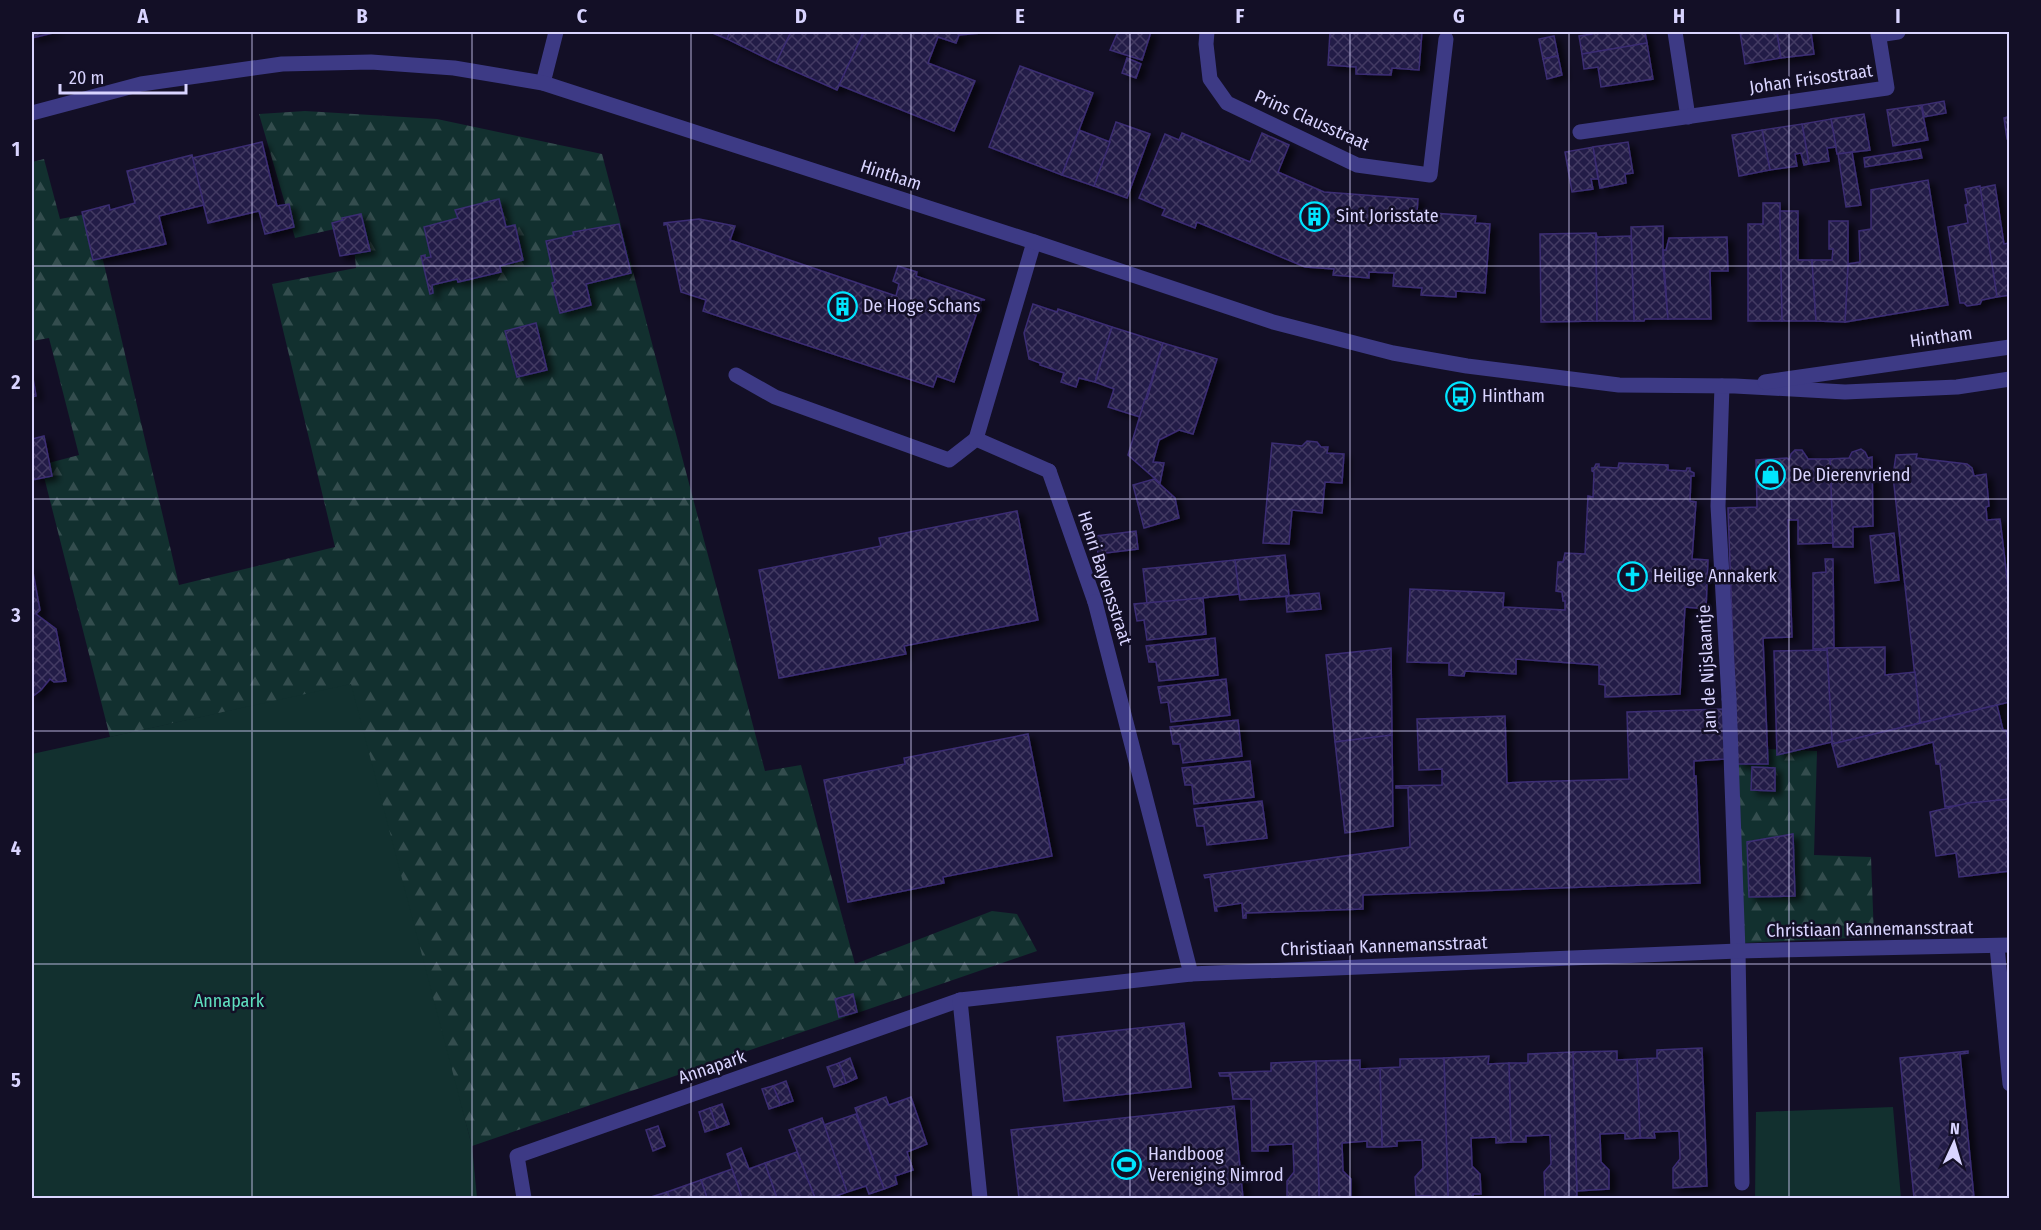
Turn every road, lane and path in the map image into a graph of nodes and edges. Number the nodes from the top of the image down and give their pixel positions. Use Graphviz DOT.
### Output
graph roads {
  1 [pos="556,32"];
  2 [pos="1207,32"];
  3 [pos="1675,32"];
  4 [pos="1898,32"];
  5 [pos="1878,33"];
  6 [pos="1446,39"];
  7 [pos="543,83"];
  8 [pos="32,113"];
  9 [pos="1688,117"];
  10 [pos="1580,132"];
  11 [pos="1034,242"];
  12 [pos="2010,347"];
  13 [pos="736,375"];
  14 [pos="2010,379"];
  15 [pos="1729,386"];
  16 [pos="976,439"];
  17 [pos="2003,945"];
  18 [pos="1738,951"];
  19 [pos="1191,974"];
  20 [pos="960,1000"];
  21 [pos="2010,1084"];
  22 [pos="1742,1183"];
  23 [pos="524,1198"];
  24 [pos="980,1198"];
  1 -- 7 [label="street"];
  2 -- 6 [label="street, Prins Clausstraat"];
  3 -- 9 [label="street"];
  4 -- 5 [label="street, Johan Frisostraat"];
  5 -- 9 [label="street, Johan Frisostraat"];
  7 -- 8 [label="street, Hintham"];
  7 -- 11 [label="street, Hintham"];
  9 -- 10 [label="street, Johan Frisostraat"];
  11 -- 15 [label="street, Hintham"];
  11 -- 16 [label="street"];
  12 -- 15 [label="street, Hintham"];
  13 -- 16 [label="street"];
  14 -- 15 [label="street, Hintham"];
  15 -- 18 [label="street, Jan de Nijslaantje"];
  16 -- 19 [label="street, Henri Bayensstraat"];
  17 -- 18 [label="street, Christiaan Kannemansstraat"];
  17 -- 21 [label="street"];
  18 -- 19 [label="street, Christiaan Kannemansstraat"];
  18 -- 22 [label="street, Jan de Nijslaantje"];
  19 -- 20 [label="street, Christiaan Kannemansstraat"];
  20 -- 23 [label="street, Annapark"];
  20 -- 24 [label="street"];
}
